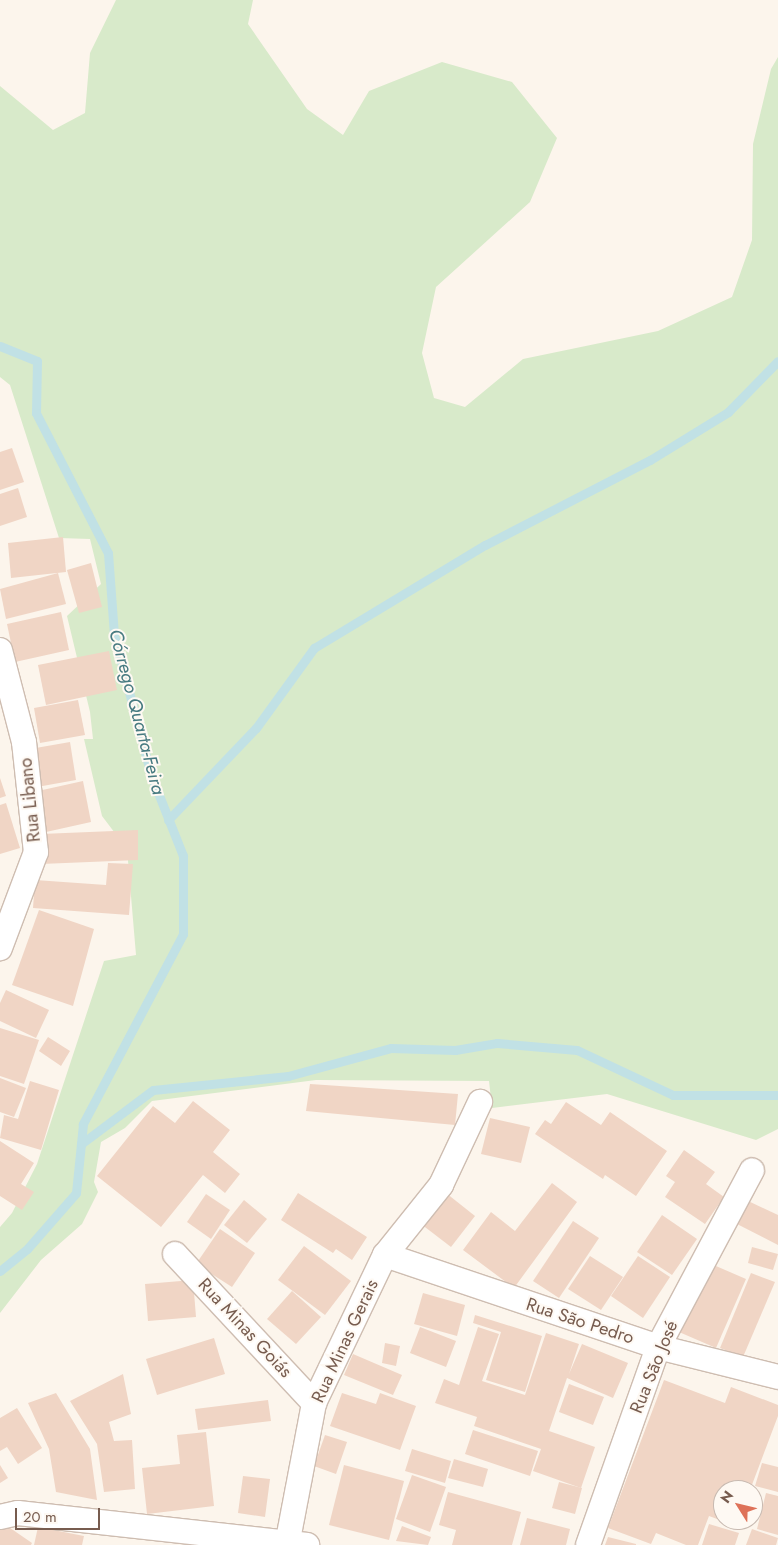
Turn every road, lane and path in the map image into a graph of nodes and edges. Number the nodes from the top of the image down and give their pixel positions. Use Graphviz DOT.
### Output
graph roads {
  1 [pos="0,650"];
  2 [pos="5,909"];
  3 [pos="0,948"];
  4 [pos="480,1102"];
  5 [pos="752,1170"];
  6 [pos="175,1254"];
  7 [pos="385,1256"];
  8 [pos="658,1347"];
  9 [pos="778,1377"];
  10 [pos="314,1403"];
  11 [pos="0,1517"];
  12 [pos="293,1544"];
  13 [pos="588,1545"];
  1 -- 2 [label="street, Rua Libano"];
  2 -- 3 [label="street, Rua Libano"];
  4 -- 7 [label="street, Rua Minas Gerais"];
  5 -- 8 [label="street, Rua São José"];
  6 -- 10 [label="street, Rua Minas Goiás"];
  7 -- 8 [label="street, Rua São Pedro"];
  7 -- 10 [label="street, Rua Minas Gerais"];
  8 -- 9 [label="street, Rua São Pedro"];
  8 -- 13 [label="street, Rua São José"];
  10 -- 12 [label="street, Rua Minas Gerais"];
  11 -- 12 [label="street"];
}
